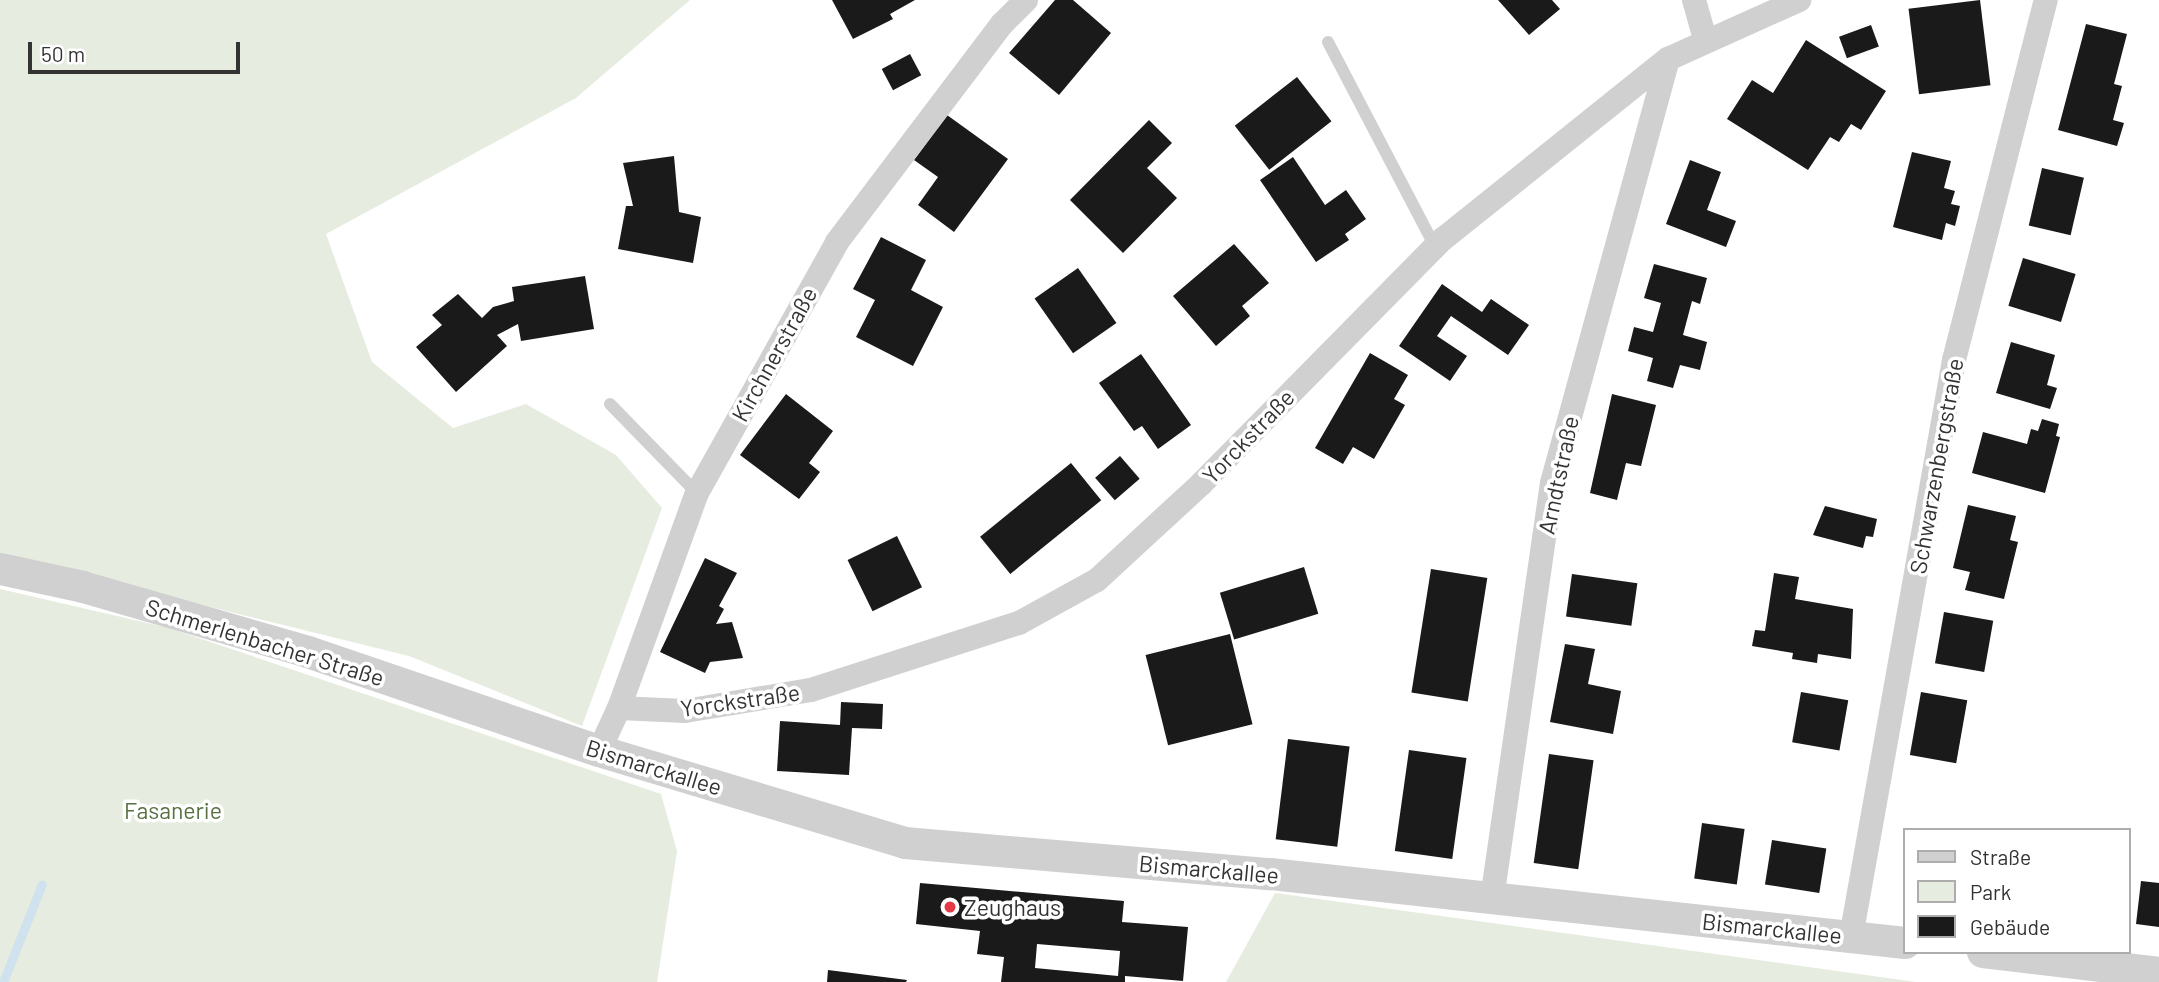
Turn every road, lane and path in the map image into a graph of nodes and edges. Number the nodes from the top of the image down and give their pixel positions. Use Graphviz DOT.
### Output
graph roads {
  1 [pos="1026,0"];
  2 [pos="1694,0"];
  3 [pos="1799,0"];
  4 [pos="2046,0"];
  5 [pos="1705,39"];
  6 [pos="1328,42"];
  7 [pos="1668,59"];
  8 [pos="1435,247"];
  9 [pos="610,404"];
  10 [pos="697,493"];
  11 [pos="0,569"];
  12 [pos="619,708"];
  13 [pos="527,725"];
  14 [pos="599,751"];
  15 [pos="1492,899"];
  16 [pos="1851,937"];
  17 [pos="1904,943"];
  18 [pos="2000,954"];
  19 [pos="2159,973"];
  1 -- 10 [label="street, Kirchnerstraße"];
  2 -- 5 [label="street"];
  3 -- 5 [label="street, Yorckstraße"];
  4 -- 16 [label="street, Schwarzenbergstraße"];
  5 -- 7 [label="street, Yorckstraße"];
  6 -- 8 [label="lane"];
  7 -- 8 [label="street, Yorckstraße"];
  7 -- 15 [label="street, Arndtstraße"];
  8 -- 12 [label="street, Yorckstraße"];
  9 -- 10 [label="lane"];
  10 -- 12 [label="street, Kirchnerstraße"];
  11 -- 13 [label="street, Schmerlenbacher Straße"];
  12 -- 14 [label="street, Kirchnerstraße"];
  13 -- 14 [label="street, Bismarckallee"];
  14 -- 15 [label="street, Bismarckallee"];
  15 -- 16 [label="street, Bismarckallee"];
  16 -- 17 [label="street, Bismarckallee"];
  18 -- 19 [label="street"];
}
